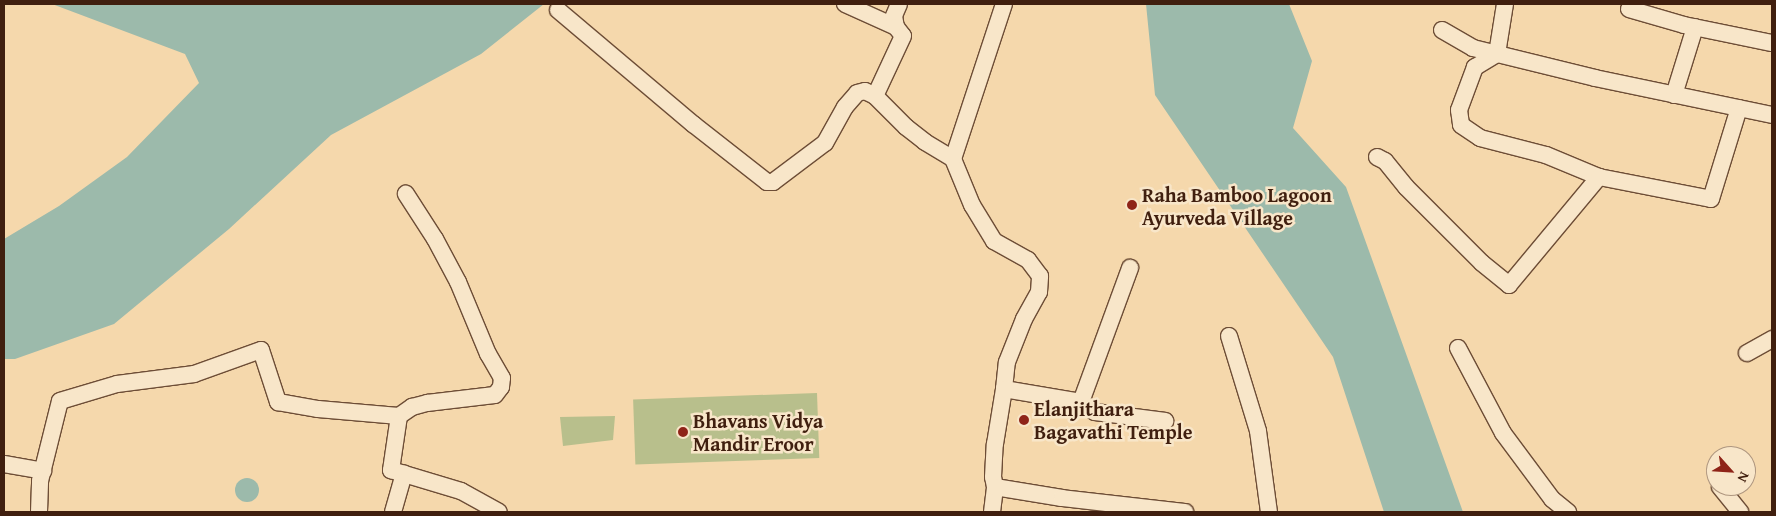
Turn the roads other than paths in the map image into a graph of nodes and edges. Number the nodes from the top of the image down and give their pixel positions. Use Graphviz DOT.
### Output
graph roads {
  1 [pos="845,4"];
  2 [pos="899,4"];
  3 [pos="1004,4"];
  4 [pos="1505,4"];
  5 [pos="1629,9"];
  6 [pos="558,10"];
  7 [pos="896,27"];
  8 [pos="1695,27"];
  9 [pos="1442,30"];
  10 [pos="1772,43"];
  11 [pos="1496,54"];
  12 [pos="1674,94"];
  13 [pos="875,96"];
  14 [pos="1739,108"];
  15 [pos="1772,115"];
  16 [pos="1377,157"];
  17 [pos="953,159"];
  18 [pos="1599,177"];
  19 [pos="406,194"];
  20 [pos="1130,268"];
  21 [pos="1229,336"];
  22 [pos="1772,339"];
  23 [pos="1458,348"];
  24 [pos="1747,353"];
  25 [pos="1004,389"];
  26 [pos="1081,402"];
  27 [pos="399,416"];
  28 [pos="1164,421"];
  29 [pos="4,464"];
  30 [pos="43,472"];
  31 [pos="404,474"];
  32 [pos="995,487"];
  33 [pos="1727,496"];
  34 [pos="39,512"];
  35 [pos="393,512"];
  36 [pos="499,512"];
  37 [pos="992,512"];
  38 [pos="1185,512"];
  39 [pos="1269,512"];
  40 [pos="1568,512"];
  41 [pos="1740,512"];
  1 -- 7 [label="street"];
  2 -- 7 [label="street"];
  3 -- 17 [label="street"];
  4 -- 11 [label="street"];
  5 -- 8 [label="street"];
  6 -- 13 [label="street"];
  7 -- 13 [label="street"];
  8 -- 10 [label="street"];
  8 -- 12 [label="street"];
  9 -- 11 [label="street"];
  11 -- 12 [label="street"];
  11 -- 18 [label="street"];
  12 -- 14 [label="street"];
  13 -- 17 [label="street"];
  14 -- 15 [label="street"];
  14 -- 18 [label="street"];
  16 -- 18 [label="street"];
  17 -- 25 [label="street"];
  19 -- 27 [label="street"];
  20 -- 26 [label="street"];
  21 -- 39 [label="street"];
  22 -- 24 [label="street"];
  23 -- 40 [label="street"];
  25 -- 26 [label="street"];
  25 -- 32 [label="street"];
  26 -- 28 [label="street"];
  27 -- 30 [label="street"];
  27 -- 31 [label="street"];
  29 -- 30 [label="street"];
  30 -- 34 [label="street"];
  31 -- 35 [label="street"];
  31 -- 36 [label="street"];
  32 -- 37 [label="street"];
  32 -- 38 [label="street"];
  33 -- 41 [label="street"];
}
